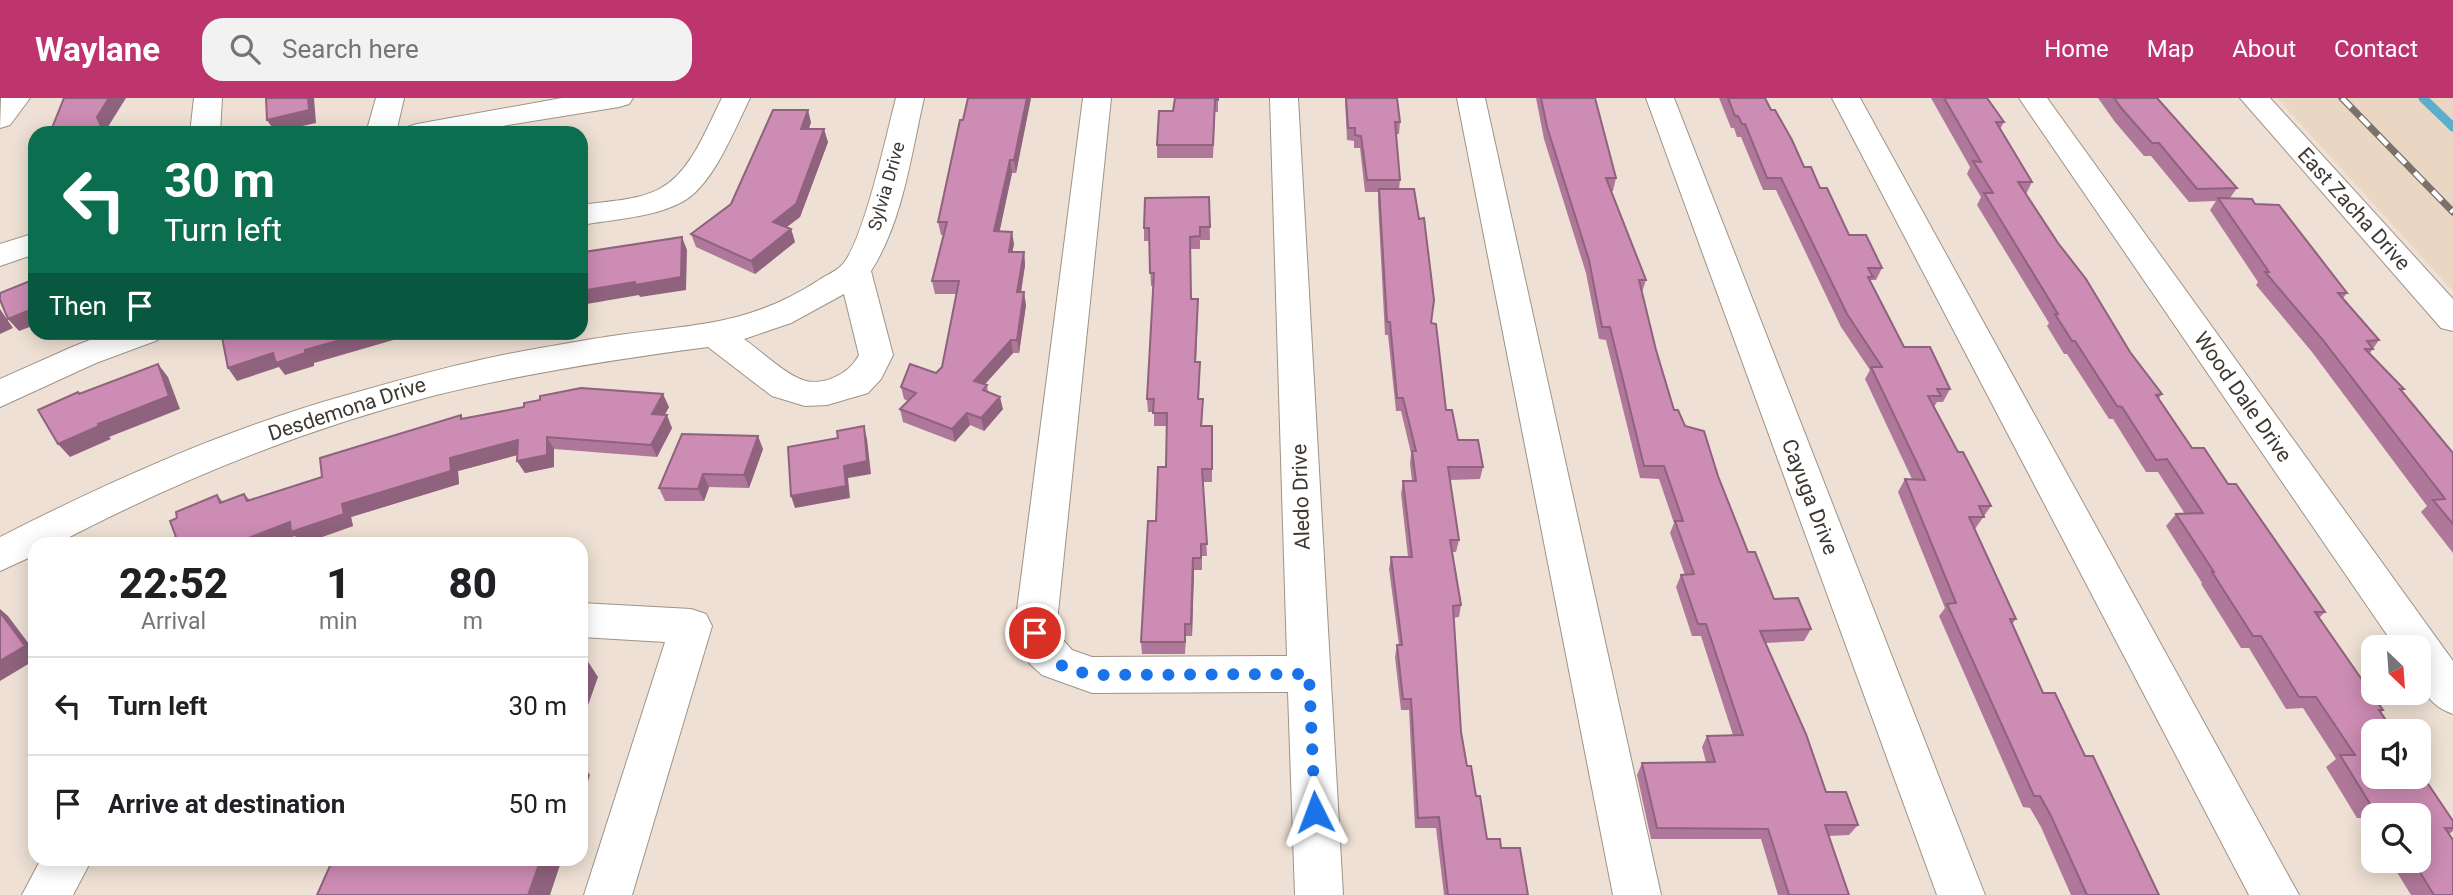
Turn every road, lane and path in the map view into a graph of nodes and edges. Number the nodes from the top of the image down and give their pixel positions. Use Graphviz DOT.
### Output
graph roads {
  1 [pos="16,98"];
  2 [pos="208,98"];
  3 [pos="390,98"];
  4 [pos="619,98"];
  5 [pos="736,98"];
  6 [pos="910,98"];
  7 [pos="1097,98"];
  8 [pos="1284,98"];
  9 [pos="1471,98"];
  10 [pos="1660,98"];
  11 [pos="1846,98"];
  12 [pos="2033,98"];
  13 [pos="2254,98"];
  14 [pos="0,119"];
  15 [pos="206,126"];
  16 [pos="383,126"];
  17 [pos="451,126"];
  18 [pos="588,214"];
  19 [pos="28,246"];
  20 [pos="0,256"];
  21 [pos="855,271"];
  22 [pos="2453,320"];
  23 [pos="715,335"];
  24 [pos="125,340"];
  25 [pos="0,394"];
  26 [pos="33,537"];
  27 [pos="28,540"];
  28 [pos="0,555"];
  29 [pos="588,620"];
  30 [pos="1309,674"];
  31 [pos="2453,695"];
  32 [pos="64,866"];
  33 [pos="46,895"];
  34 [pos="608,895"];
  35 [pos="1319,895"];
  36 [pos="1637,895"];
  37 [pos="1961,895"];
  38 [pos="2274,895"];
  1 -- 14 [label="street"];
  2 -- 15 [label="street"];
  3 -- 16 [label="street"];
  4 -- 17 [label="street"];
  5 -- 18 [label="street"];
  6 -- 21 [label="street, Sylvia Drive"];
  7 -- 30 [label="street"];
  8 -- 30 [label="street, Aledo Drive"];
  9 -- 36 [label="street"];
  10 -- 37 [label="street, Cayuga Drive"];
  11 -- 38 [label="street"];
  12 -- 31 [label="street, Wood Dale Drive"];
  13 -- 22 [label="street, East Zacha Drive"];
  19 -- 20 [label="street"];
  21 -- 23 [label="street, Sylvia Drive"];
  21 -- 23 [label="street"];
  23 -- 26 [label="street, Desdemona Drive"];
  24 -- 25 [label="street"];
  27 -- 28 [label="street, Desdemona Drive"];
  29 -- 34 [label="street"];
  30 -- 35 [label="street, Aledo Drive"];
  32 -- 33 [label="street"];
}
